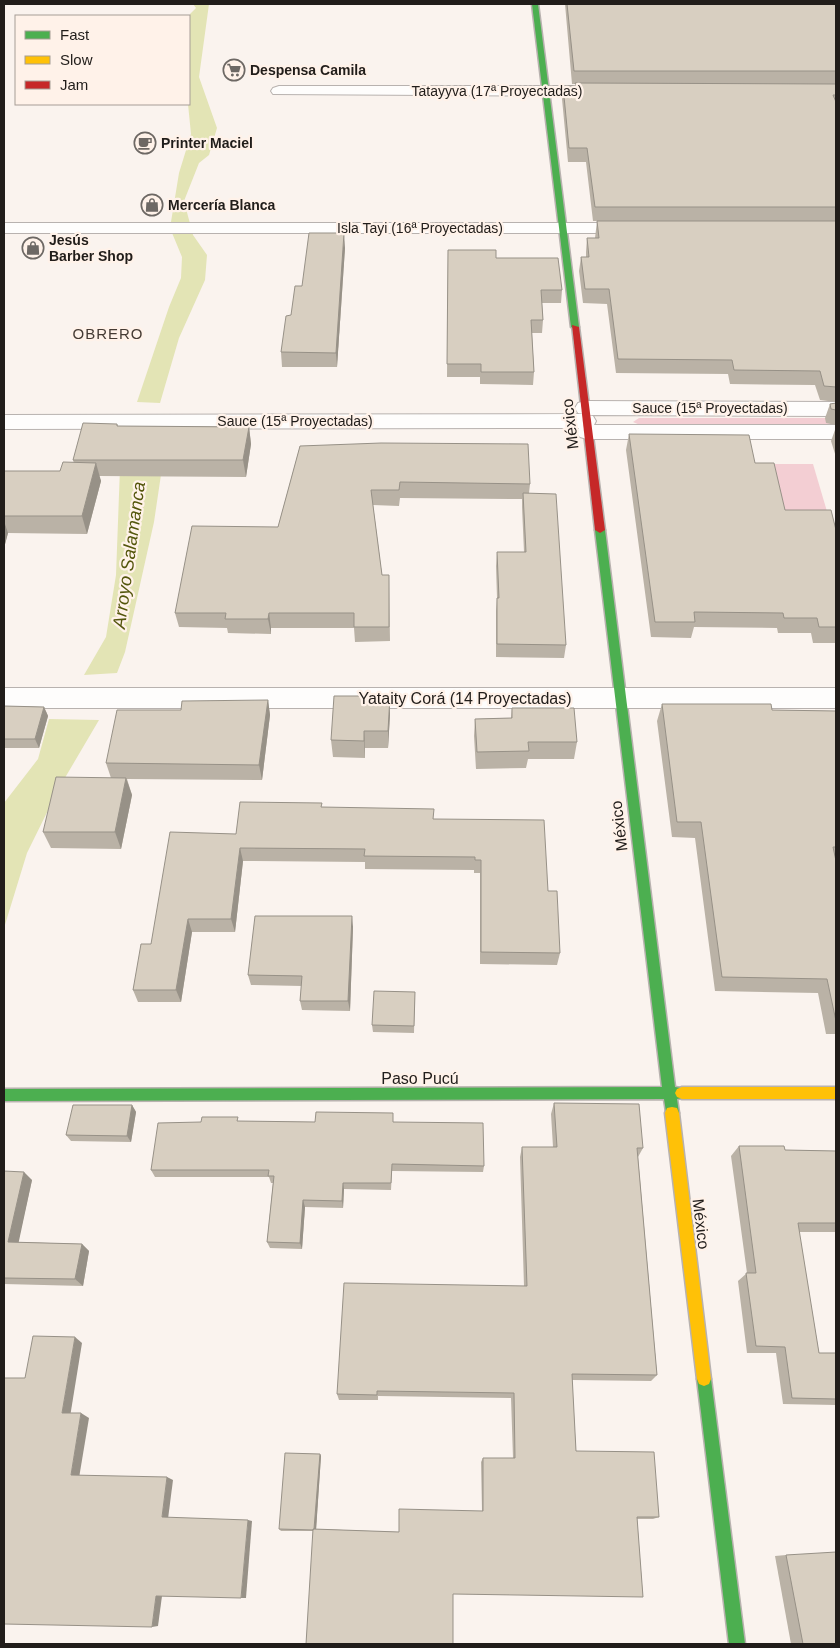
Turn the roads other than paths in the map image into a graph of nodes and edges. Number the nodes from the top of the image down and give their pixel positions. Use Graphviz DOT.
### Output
graph roads {
  1 [pos="535,4"];
  2 [pos="279,91"];
  3 [pos="545,91"];
  4 [pos="613,91"];
  5 [pos="4,228"];
  6 [pos="562,228"];
  7 [pos="650,228"];
  8 [pos="836,409"];
  9 [pos="586,421"];
  10 [pos="4,422"];
  11 [pos="836,432"];
  12 [pos="4,698"];
  13 [pos="620,698"];
  14 [pos="836,698"];
  15 [pos="668,1093"];
  16 [pos="836,1093"];
  17 [pos="4,1095"];
  18 [pos="737,1644"];
  1 -- 3 [label="street, México"];
  2 -- 3 [label="street, Tatayyva (17ª Proyectadas)"];
  3 -- 4 [label="street, Tatayyva (17ª Proyectadas)"];
  3 -- 6 [label="street, México"];
  5 -- 6 [label="street, Isla Tayi (16ª Proyectadas)"];
  6 -- 7 [label="street, Isla Tayi (16ª Proyectadas)"];
  6 -- 9 [label="street, México"];
  8 -- 9 [label="street, Sauce (15ª Proyectadas)"];
  9 -- 10 [label="street, Sauce (15ª Proyectadas)"];
  9 -- 11 [label="street, Sauce (15ª Proyectadas)"];
  9 -- 13 [label="street, México"];
  12 -- 13 [label="street, Yataity Corá (14 Proyectadas)"];
  13 -- 14 [label="street, Yataity Corá (14 Proyectadas)"];
  13 -- 15 [label="street, México"];
  15 -- 16 [label="street, Paso Pucú"];
  15 -- 17 [label="street, Paso Pucú"];
  15 -- 18 [label="street, México"];
}
